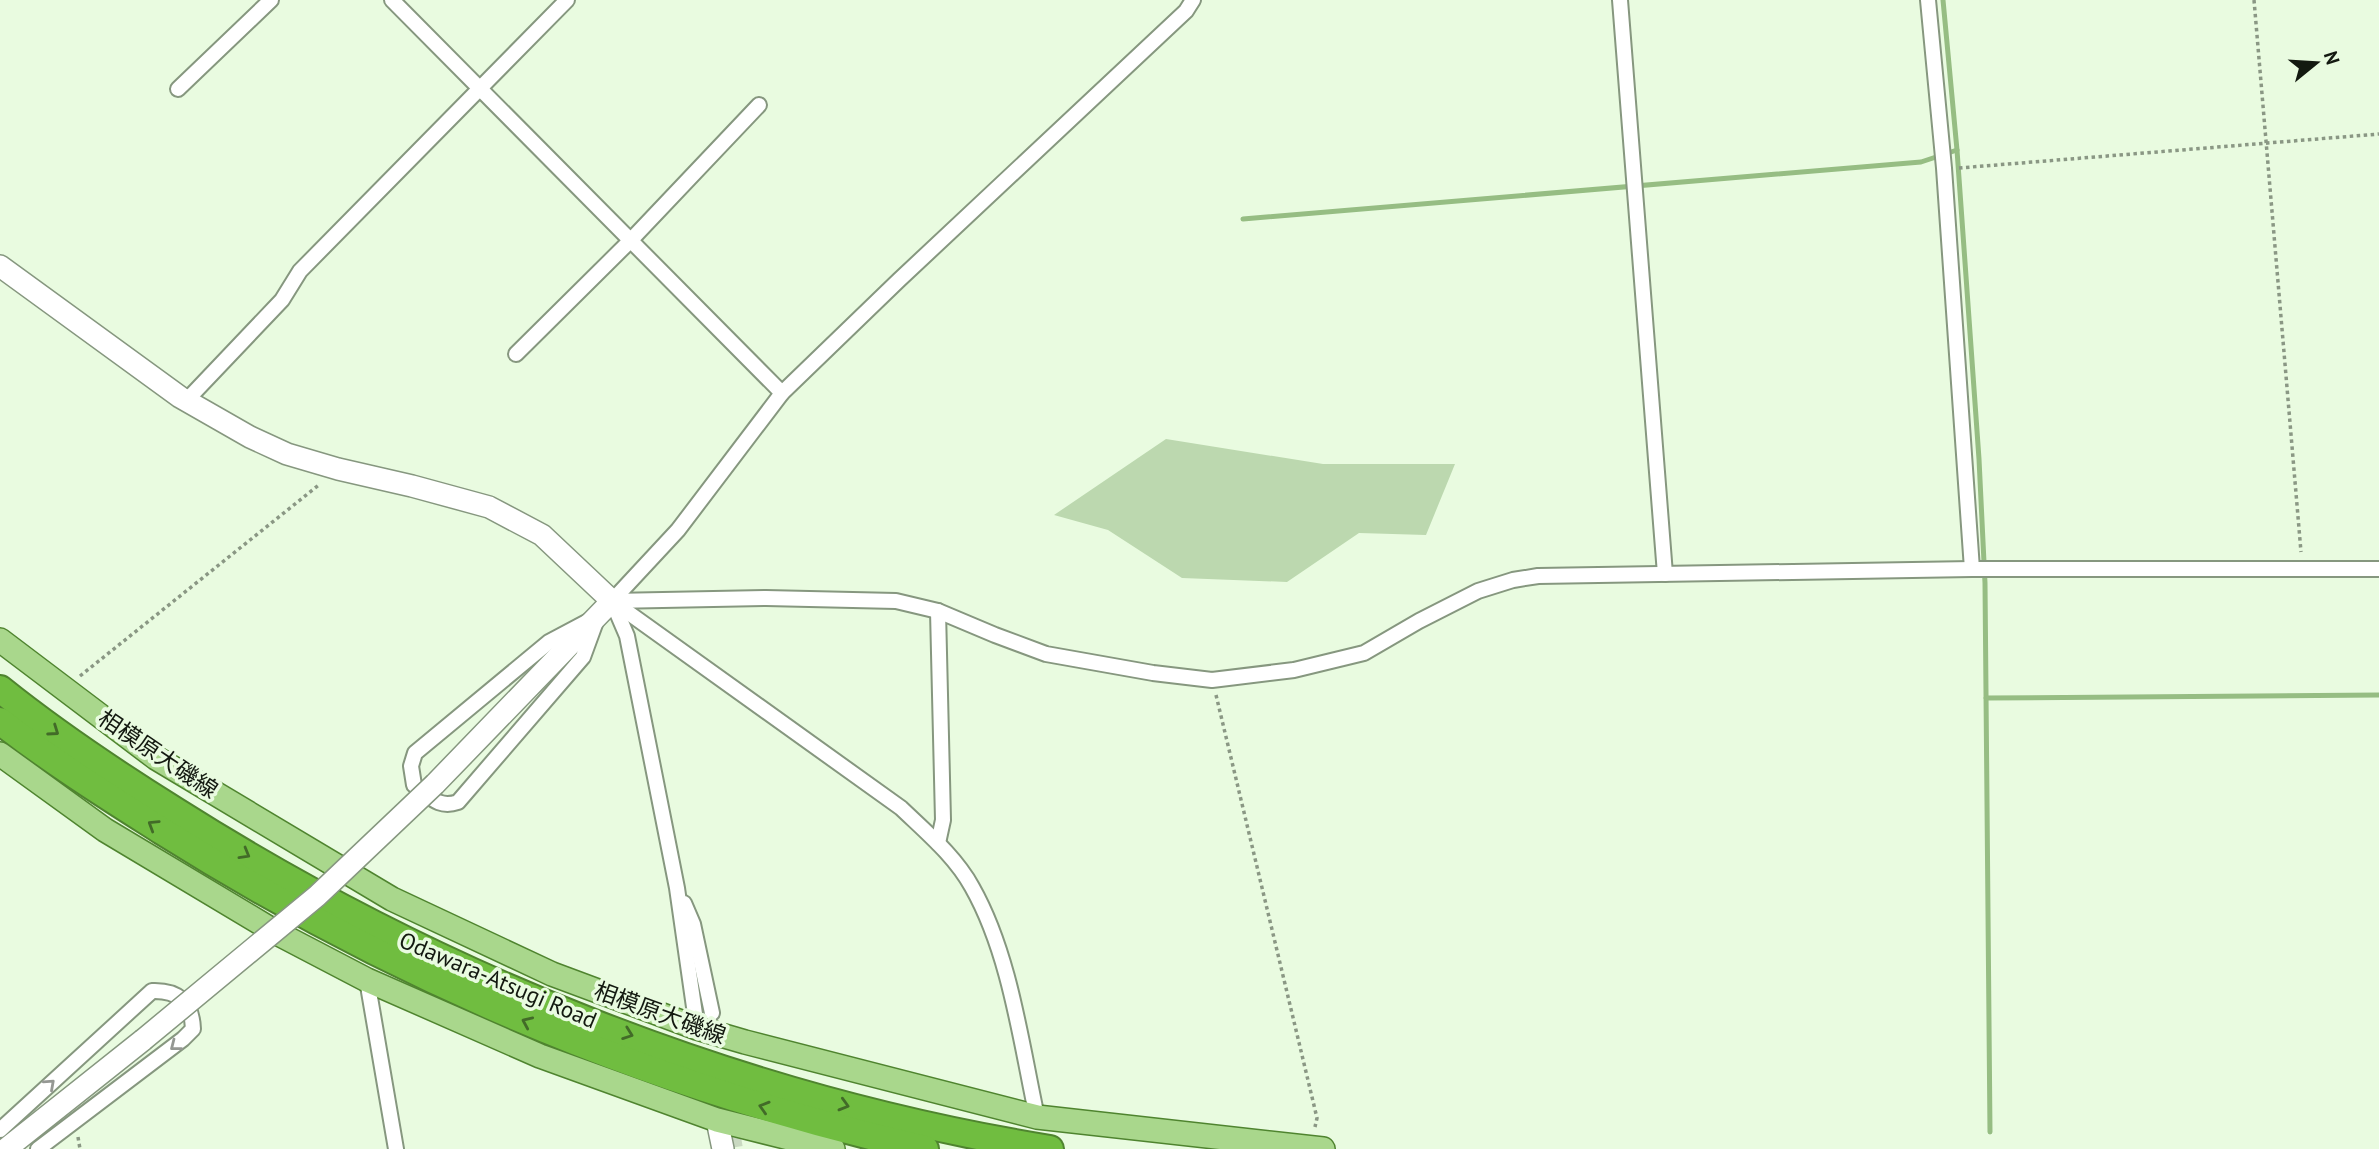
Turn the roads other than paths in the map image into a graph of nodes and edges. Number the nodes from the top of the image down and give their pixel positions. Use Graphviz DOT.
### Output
graph roads {
  1 [pos="271,0"];
  2 [pos="392,0"];
  3 [pos="567,0"];
  4 [pos="1193,0"];
  5 [pos="1620,0"];
  6 [pos="1928,0"];
  7 [pos="178,89"];
  8 [pos="480,89"];
  9 [pos="760,106"];
  10 [pos="630,241"];
  11 [pos="0,266"];
  12 [pos="516,354"];
  13 [pos="782,393"];
  14 [pos="186,401"];
  15 [pos="1972,569"];
  16 [pos="2379,569"];
  17 [pos="1665,574"];
  18 [pos="605,608"];
  19 [pos="938,611"];
  20 [pos="0,640"];
  21 [pos="0,689"];
  22 [pos="0,721"];
  23 [pos="0,754"];
  24 [pos="938,843"];
  25 [pos="677,888"];
  26 [pos="277,933"];
  27 [pos="366,980"];
  28 [pos="187,1007"];
  29 [pos="705,1021"];
  30 [pos="1037,1117"];
  31 [pos="717,1120"];
  32 [pos="0,1130"];
  33 [pos="1238,1144"];
  34 [pos="1317,1148"];
  35 [pos="6,1149"];
  36 [pos="38,1149"];
  37 [pos="397,1149"];
  38 [pos="723,1149"];
  39 [pos="833,1149"];
  40 [pos="925,1149"];
  41 [pos="1049,1149"];
  1 -- 7 [label="street"];
  2 -- 8 [label="street"];
  3 -- 8 [label="street"];
  4 -- 13 [label="street"];
  5 -- 17 [label="street"];
  6 -- 15 [label="street"];
  8 -- 10 [label="street"];
  8 -- 14 [label="street"];
  9 -- 10 [label="street"];
  10 -- 12 [label="street"];
  10 -- 13 [label="street"];
  11 -- 14 [label="street"];
  13 -- 18 [label="street"];
  14 -- 18 [label="street"];
  15 -- 16 [label="street"];
  15 -- 17 [label="street"];
  17 -- 19 [label="street"];
  18 -- 18 [label="street"];
  18 -- 19 [label="street"];
  18 -- 24 [label="street"];
  18 -- 25 [label="street"];
  18 -- 35 [label="street, bridge"];
  19 -- 24 [label="street"];
  20 -- 29 [label="main road, 相模原大磯線"];
  21 -- 41 [label="highway, Odawara-Atsugi Road, one-way"];
  40 -- 22 [label="highway, Odawara-Atsugi Road, one-way"];
  23 -- 26 [label="main road"];
  24 -- 30 [label="street"];
  25 -- 29 [label="street"];
  25 -- 29 [label="street"];
  26 -- 27 [label="main road"];
  26 -- 28 [label="street"];
  27 -- 31 [label="main road"];
  27 -- 37 [label="street"];
  32 -- 28 [label="street, one-way"];
  28 -- 36 [label="street, one-way"];
  29 -- 30 [label="main road, 相模原大磯線"];
  30 -- 33 [label="main road, 相模原大磯線"];
  31 -- 38 [label="street"];
  31 -- 39 [label="main road"];
  33 -- 34 [label="main road, 相模原大磯線"];
}
